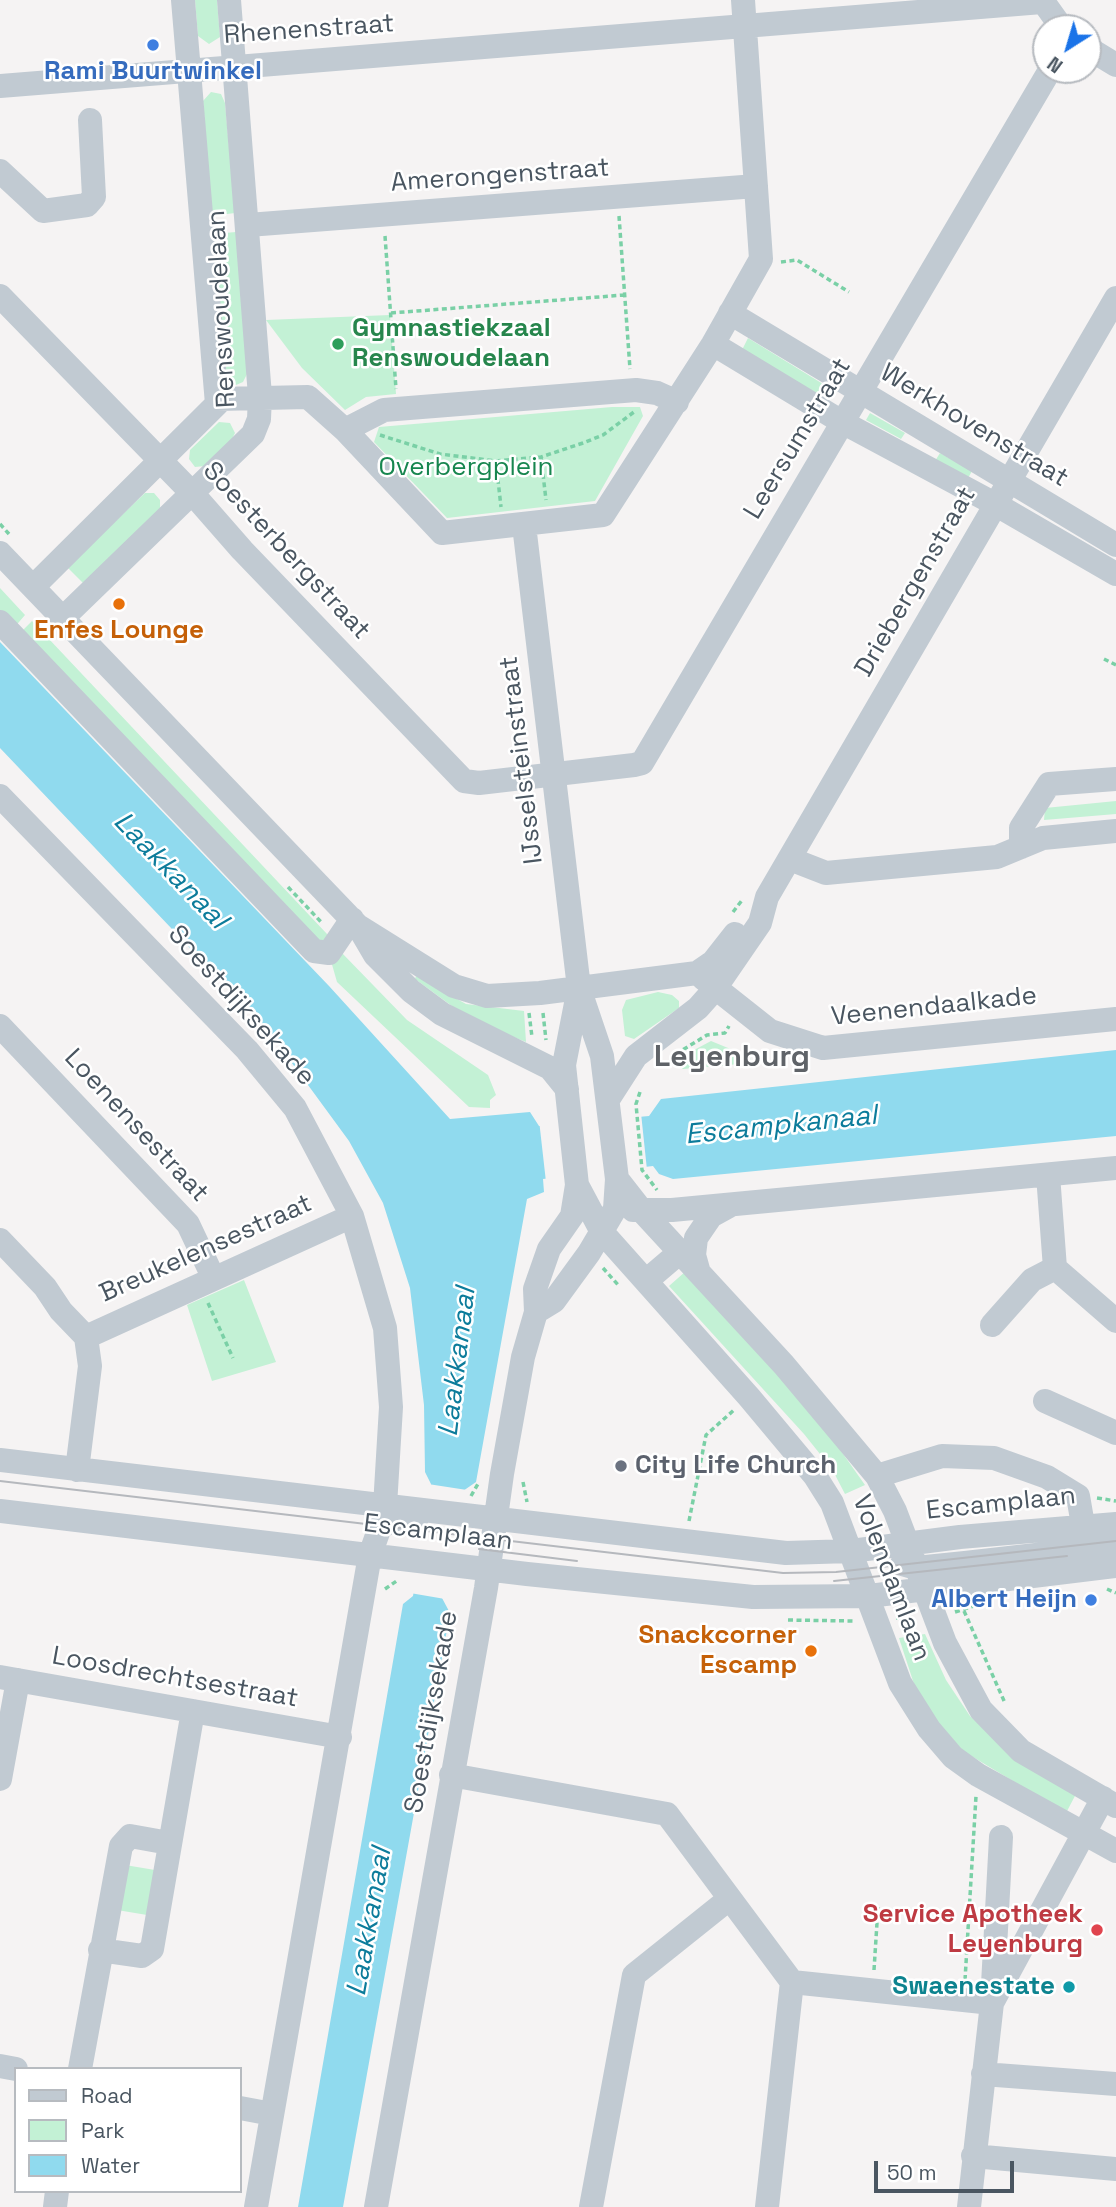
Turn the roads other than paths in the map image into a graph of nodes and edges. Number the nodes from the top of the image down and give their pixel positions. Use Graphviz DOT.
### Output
graph roads {
  1 [pos="183,0"];
  2 [pos="229,0"];
  3 [pos="743,0"];
  4 [pos="1042,1"];
  5 [pos="745,26"];
  6 [pos="235,65"];
  7 [pos="188,69"];
  8 [pos="1042,84"];
  9 [pos="0,86"];
  10 [pos="90,120"];
  11 [pos="0,171"];
  12 [pos="756,186"];
  13 [pos="248,225"];
  14 [pos="0,296"];
  15 [pos="1116,298"];
  16 [pos="730,313"];
  17 [pos="713,344"];
  18 [pos="860,393"];
  19 [pos="260,396"];
  20 [pos="667,397"];
  21 [pos="217,399"];
  22 [pos="842,422"];
  23 [pos="353,426"];
  24 [pos="161,463"];
  25 [pos="1009,481"];
  26 [pos="192,494"];
  27 [pos="995,504"];
  28 [pos="525,524"];
  29 [pos="1116,545"];
  30 [pos="9,548"];
  31 [pos="1116,574"];
  32 [pos="33,587"];
  33 [pos="62,618"];
  34 [pos="0,622"];
  35 [pos="554,773"];
  36 [pos="1116,779"];
  37 [pos="0,796"];
  38 [pos="1116,831"];
  39 [pos="1021,847"];
  40 [pos="790,859"];
  41 [pos="355,923"];
  42 [pos="706,981"];
  43 [pos="579,988"];
  44 [pos="1116,1019"];
  45 [pos="0,1026"];
  46 [pos="569,1100"];
  47 [pos="609,1102"];
  48 [pos="1116,1168"];
  49 [pos="1048,1175"];
  50 [pos="617,1176"];
  51 [pos="577,1182"];
  52 [pos="732,1205"];
  53 [pos="615,1209"];
  54 [pos="642,1211"];
  55 [pos="352,1216"];
  56 [pos="602,1232"];
  57 [pos="0,1240"];
  58 [pos="688,1245"];
  59 [pos="1055,1268"];
  60 [pos="206,1280"];
  61 [pos="646,1281"];
  62 [pos="536,1312"];
  63 [pos="1116,1321"];
  64 [pos="992,1325"];
  65 [pos="86,1337"];
  66 [pos="1045,1401"];
  67 [pos="1116,1433"];
  68 [pos="0,1460"];
  69 [pos="77,1470"];
  70 [pos="877,1476"];
  71 [pos="385,1506"];
  72 [pos="0,1511"];
  73 [pos="421,1513"];
  74 [pos="495,1520"];
  75 [pos="1116,1524"];
  76 [pos="1083,1525"];
  77 [pos="907,1544"];
  78 [pos="851,1551"];
  79 [pos="1113,1551"];
  80 [pos="370,1555"];
  81 [pos="488,1569"];
  82 [pos="920,1578"];
  83 [pos="869,1596"];
  84 [pos="9,1678"];
  85 [pos="193,1711"];
  86 [pos="340,1737"];
  87 [pos="451,1775"];
  88 [pos="0,1779"];
  89 [pos="1110,1802"];
  90 [pos="1084,1834"];
  91 [pos="1001,1837"];
  92 [pos="169,1843"];
  93 [pos="1116,1851"];
  94 [pos="730,1899"];
  95 [pos="100,1950"];
  96 [pos="792,1982"];
  97 [pos="992,2003"];
  98 [pos="80,2067"];
  99 [pos="983,2074"];
  100 [pos="1116,2084"];
  101 [pos="242,2108"];
  102 [pos="272,2114"];
  103 [pos="973,2156"];
  104 [pos="1116,2169"];
  105 [pos="256,2207"];
  106 [pos="376,2207"];
  107 [pos="591,2207"];
  108 [pos="766,2207"];
  109 [pos="969,2207"];
  1 -- 7 [label="street, Renswoudelaan"];
  2 -- 6 [label="street, Renswoudelaan"];
  3 -- 5 [label="street"];
  4 -- 5 [label="street, Rhenenstraat"];
  5 -- 6 [label="street, Rhenenstraat"];
  5 -- 12 [label="street"];
  6 -- 7 [label="street, Rhenenstraat"];
  6 -- 13 [label="street, Renswoudelaan"];
  7 -- 9 [label="street, Rhenenstraat"];
  7 -- 21 [label="street, Renswoudelaan"];
  8 -- 18 [label="street, Leersumstraat"];
  10 -- 11 [label="street"];
  12 -- 13 [label="street, Amerongenstraat"];
  12 -- 16 [label="street"];
  13 -- 19 [label="street, Renswoudelaan"];
  14 -- 24 [label="street, Soesterbergstraat"];
  15 -- 25 [label="street, Driebergenstraat"];
  16 -- 17 [label="street"];
  16 -- 18 [label="street, Werkhovenstraat"];
  17 -- 20 [label="street"];
  17 -- 22 [label="street"];
  18 -- 22 [label="street, Leersumstraat"];
  18 -- 25 [label="street, Werkhovenstraat"];
  19 -- 21 [label="street"];
  19 -- 23 [label="street"];
  19 -- 26 [label="street, Renswoudelaan"];
  20 -- 23 [label="street"];
  20 -- 28 [label="street"];
  21 -- 24 [label="street, Renswoudelaan"];
  22 -- 27 [label="street"];
  22 -- 35 [label="street, Leersumstraat"];
  23 -- 28 [label="street"];
  24 -- 26 [label="street, Soesterbergstraat"];
  24 -- 32 [label="street, Renswoudelaan"];
  25 -- 27 [label="street, Driebergenstraat"];
  25 -- 29 [label="street, Werkhovenstraat"];
  26 -- 33 [label="street, Renswoudelaan"];
  26 -- 35 [label="street, Soesterbergstraat"];
  27 -- 31 [label="street"];
  27 -- 40 [label="street, Driebergenstraat"];
  28 -- 35 [label="street, IJsselsteinstraat"];
  30 -- 32 [label="street"];
  32 -- 33 [label="street"];
  33 -- 41 [label="street"];
  34 -- 41 [label="street"];
  35 -- 43 [label="street, IJsselsteinstraat"];
  36 -- 39 [label="street"];
  37 -- 55 [label="street, Soestdijksekade"];
  38 -- 39 [label="street"];
  39 -- 40 [label="street"];
  40 -- 42 [label="street, Driebergenstraat"];
  41 -- 43 [label="street"];
  41 -- 46 [label="street"];
  42 -- 43 [label="street"];
  42 -- 44 [label="street, Veenendaalkade"];
  42 -- 47 [label="street"];
  43 -- 46 [label="street, Soestdijksekade"];
  43 -- 47 [label="street"];
  45 -- 60 [label="street, Loenensestraat"];
  46 -- 51 [label="street, Soestdijksekade"];
  47 -- 50 [label="street"];
  48 -- 49 [label="street"];
  49 -- 52 [label="street"];
  49 -- 59 [label="street"];
  50 -- 53 [label="street"];
  50 -- 54 [label="street, Volendamlaan"];
  51 -- 56 [label="street, Soestdijksekade"];
  51 -- 62 [label="street, Soestdijksekade"];
  52 -- 54 [label="street"];
  52 -- 58 [label="street"];
  53 -- 54 [label="street"];
  53 -- 56 [label="street"];
  54 -- 58 [label="street, Volendamlaan"];
  55 -- 60 [label="street, Breukelensestraat"];
  55 -- 71 [label="street, Soestdijksekade"];
  56 -- 61 [label="street, Volendamlaan"];
  56 -- 62 [label="street"];
  57 -- 65 [label="street"];
  58 -- 61 [label="street"];
  58 -- 70 [label="street, Volendamlaan"];
  59 -- 63 [label="street"];
  59 -- 64 [label="street"];
  60 -- 65 [label="street, Breukelensestraat"];
  61 -- 78 [label="street, Volendamlaan"];
  62 -- 74 [label="street, Soestdijksekade"];
  65 -- 69 [label="street"];
  66 -- 67 [label="street"];
  68 -- 69 [label="street, Escamplaan"];
  69 -- 71 [label="street, Escamplaan"];
  70 -- 76 [label="street"];
  70 -- 77 [label="street, Volendamlaan"];
  71 -- 73 [label="street, Escamplaan"];
  72 -- 80 [label="street, Escamplaan"];
  73 -- 74 [label="street, Escamplaan"];
  73 -- 80 [label="street"];
  74 -- 78 [label="street, Escamplaan"];
  74 -- 81 [label="street, Soestdijksekade"];
  75 -- 76 [label="street, Escamplaan"];
  76 -- 77 [label="street, Escamplaan"];
  77 -- 78 [label="street, Escamplaan"];
  77 -- 82 [label="street, Volendamlaan"];
  78 -- 82 [label="street, Escamplaan"];
  78 -- 83 [label="street, Volendamlaan"];
  79 -- 82 [label="street, Escamplaan"];
  80 -- 81 [label="street, Escamplaan"];
  80 -- 86 [label="street"];
  81 -- 83 [label="street, Escamplaan"];
  81 -- 87 [label="street, Soestdijksekade"];
  82 -- 83 [label="street, Escamplaan"];
  82 -- 89 [label="street, Volendamlaan"];
  83 -- 90 [label="street, Volendamlaan"];
  84 -- 85 [label="street, Loosdrechtsestraat"];
  84 -- 88 [label="street"];
  85 -- 86 [label="street, Loosdrechtsestraat"];
  85 -- 92 [label="street"];
  86 -- 102 [label="street"];
  87 -- 94 [label="street"];
  87 -- 106 [label="street, Soestdijksekade"];
  89 -- 90 [label="street"];
  90 -- 93 [label="street, Volendamlaan"];
  90 -- 97 [label="street"];
  91 -- 97 [label="street"];
  92 -- 95 [label="street"];
  92 -- 95 [label="street"];
  94 -- 96 [label="street"];
  94 -- 107 [label="street"];
  95 -- 98 [label="street"];
  96 -- 97 [label="street"];
  96 -- 108 [label="street"];
  97 -- 99 [label="street"];
  99 -- 100 [label="street"];
  99 -- 103 [label="street"];
  101 -- 102 [label="street"];
  102 -- 105 [label="street"];
  103 -- 104 [label="street"];
  103 -- 109 [label="street"];
}
